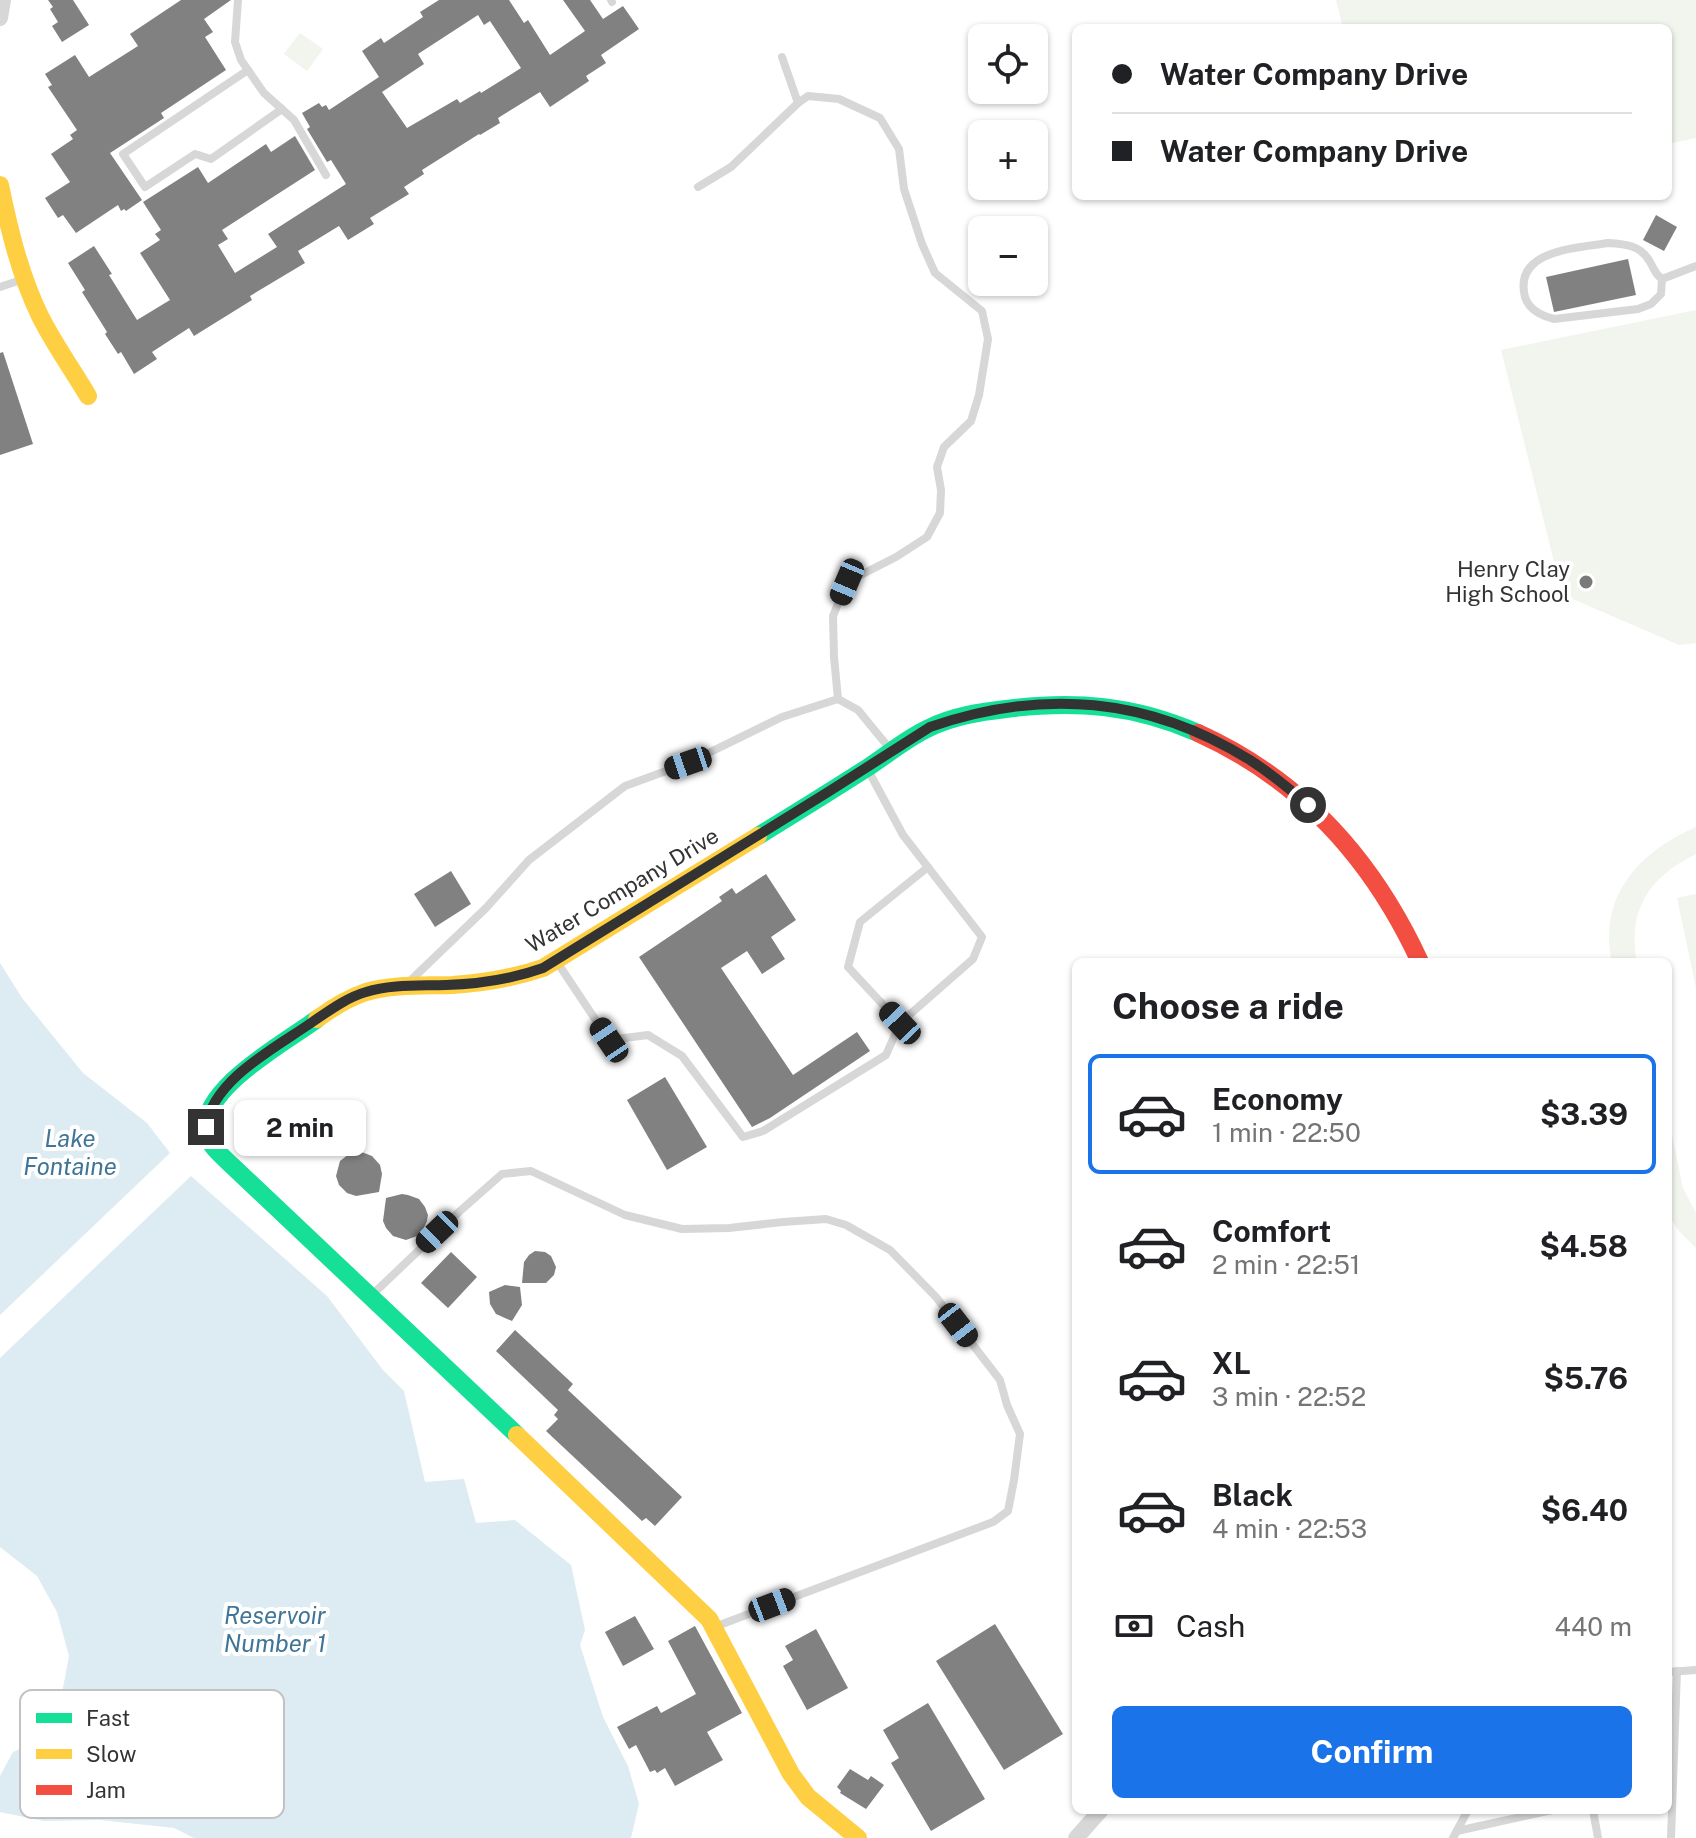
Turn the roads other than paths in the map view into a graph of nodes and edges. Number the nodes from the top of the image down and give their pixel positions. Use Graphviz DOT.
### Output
graph roads {
  1 [pos="3,0"];
  2 [pos="238,0"];
  3 [pos="0,18"];
  4 [pos="782,57"];
  5 [pos="248,70"];
  6 [pos="798,103"];
  7 [pos="282,109"];
  8 [pos="326,175"];
  9 [pos="0,185"];
  10 [pos="698,187"];
  11 [pos="1696,266"];
  12 [pos="26,279"];
  13 [pos="1662,279"];
  14 [pos="0,287"];
  15 [pos="88,396"];
  16 [pos="838,699"];
  17 [pos="892,752"];
  18 [pos="867,768"];
  19 [pos="928,867"];
  20 [pos="1418,958"];
  21 [pos="556,961"];
  22 [pos="405,987"];
  23 [pos="900,1023"];
  24 [pos="370,1296"];
  25 [pos="713,1627"];
  26 [pos="1696,1670"];
  27 [pos="1672,1671"];
  28 [pos="1097,1814"];
  29 [pos="1466,1814"];
  30 [pos="1536,1814"];
  31 [pos="1594,1814"];
  32 [pos="1670,1814"];
  33 [pos="1455,1835"];
  34 [pos="858,1838"];
  35 [pos="1076,1838"];
  36 [pos="1598,1838"];
  37 [pos="1671,1838"];
  1 -- 3 [label="street"];
  2 -- 5 [label="lane"];
  4 -- 6 [label="lane"];
  5 -- 7 [label="lane"];
  5 -- 7 [label="lane"];
  6 -- 10 [label="lane"];
  6 -- 16 [label="lane"];
  7 -- 8 [label="lane"];
  9 -- 12 [label="street"];
  11 -- 13 [label="lane"];
  12 -- 14 [label="lane"];
  12 -- 15 [label="street"];
  13 -- 13 [label="lane"];
  16 -- 17 [label="lane"];
  16 -- 22 [label="lane"];
  17 -- 18 [label="street, Water Company Drive"];
  17 -- 20 [label="street, Water Company Drive"];
  18 -- 19 [label="lane"];
  18 -- 21 [label="street, Water Company Drive"];
  19 -- 23 [label="lane"];
  19 -- 23 [label="lane"];
  21 -- 22 [label="street, Water Company Drive"];
  21 -- 23 [label="lane"];
  22 -- 24 [label="street, Water Company Drive"];
  24 -- 25 [label="street, Water Company Drive"];
  24 -- 25 [label="lane"];
  25 -- 34 [label="street, Water Company Drive"];
  26 -- 27 [label="lane"];
  28 -- 35 [label="street"];
  29 -- 33 [label="lane"];
  30 -- 33 [label="lane"];
  31 -- 36 [label="lane"];
  32 -- 37 [label="lane"];
}
